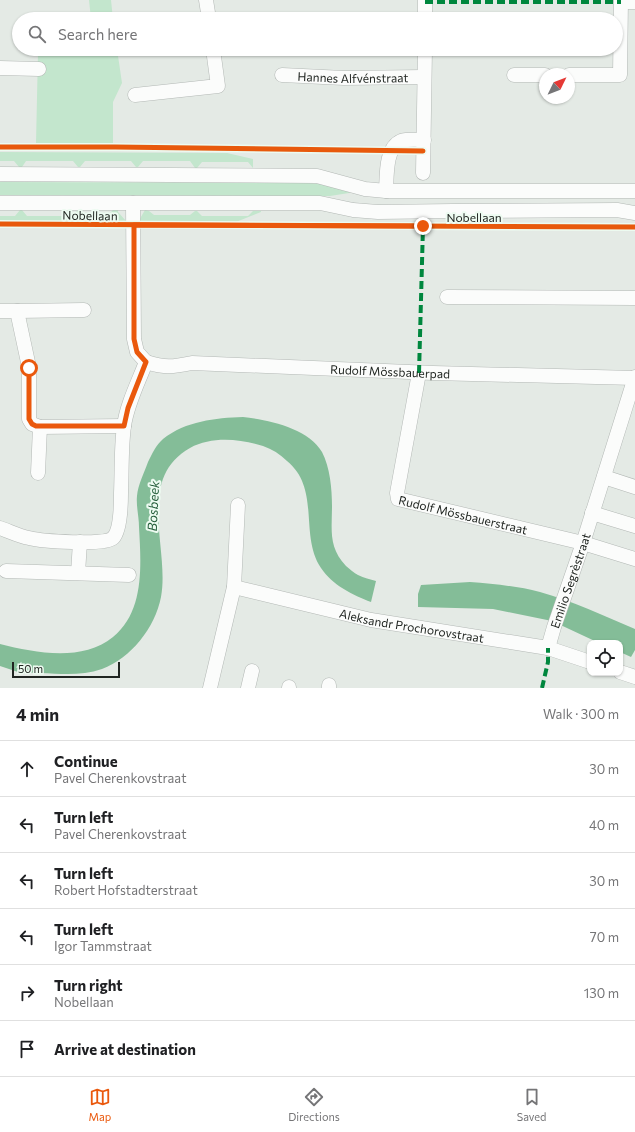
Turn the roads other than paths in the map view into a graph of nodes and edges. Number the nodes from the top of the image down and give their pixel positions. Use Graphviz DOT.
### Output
graph roads {
  1 [pos="206,0"];
  2 [pos="425,0"];
  3 [pos="621,1"];
  4 [pos="635,2"];
  5 [pos="207,12"];
  6 [pos="425,12"];
  7 [pos="621,12"];
  8 [pos="214,56"];
  9 [pos="425,56"];
  10 [pos="620,56"];
  11 [pos="0,68"];
  12 [pos="39,69"];
  13 [pos="514,75"];
  14 [pos="539,75"];
  15 [pos="575,75"];
  16 [pos="282,76"];
  17 [pos="424,77"];
  18 [pos="135,95"];
  19 [pos="424,140"];
  20 [pos="423,172"];
  21 [pos="0,174"];
  22 [pos="386,191"];
  23 [pos="635,191"];
  24 [pos="0,203"];
  25 [pos="134,203"];
  26 [pos="635,213"];
  27 [pos="447,297"];
  28 [pos="635,298"];
  29 [pos="84,310"];
  30 [pos="0,311"];
  31 [pos="17,311"];
  32 [pos="146,362"];
  33 [pos="419,373"];
  34 [pos="634,382"];
  35 [pos="124,426"];
  36 [pos="40,427"];
  37 [pos="38,473"];
  38 [pos="604,477"];
  39 [pos="635,488"];
  40 [pos="238,505"];
  41 [pos="592,513"];
  42 [pos="635,526"];
  43 [pos="0,528"];
  44 [pos="80,542"];
  45 [pos="583,543"];
  46 [pos="635,559"];
  47 [pos="6,571"];
  48 [pos="78,573"];
  49 [pos="129,575"];
  50 [pos="234,587"];
  51 [pos="548,648"];
  52 [pos="587,661"];
  53 [pos="252,671"];
  54 [pos="623,673"];
  55 [pos="635,677"];
  56 [pos="210,688"];
  57 [pos="248,688"];
  1 -- 5 [label="street"];
  2 -- 6 [label="street"];
  3 -- 4 [label="street"];
  3 -- 7 [label="street"];
  8 -- 18 [label="street"];
  9 -- 17 [label="street, Hannes Alfvénstraat"];
  10 -- 15 [label="street"];
  11 -- 12 [label="street"];
  13 -- 14 [label="street"];
  16 -- 17 [label="street, Hannes Alfvénstraat"];
  17 -- 19 [label="street, Hannes Alfvénstraat"];
  19 -- 20 [label="street, Hannes Alfvénstraat"];
  19 -- 22 [label="street"];
  21 -- 22 [label="street"];
  22 -- 23 [label="street"];
  24 -- 25 [label="street, Nobellaan"];
  25 -- 26 [label="street, Nobellaan"];
  25 -- 32 [label="street"];
  27 -- 28 [label="street"];
  29 -- 31 [label="street"];
  30 -- 31 [label="street"];
  31 -- 36 [label="street"];
  32 -- 33 [label="street, Rudolf Mössbauerpad"];
  32 -- 35 [label="street"];
  33 -- 34 [label="street, Rudolf Mössbauerpad"];
  33 -- 45 [label="street, Rudolf Mössbauerstraat"];
  34 -- 38 [label="street, Emilio Segrèstraat"];
  35 -- 36 [label="street"];
  35 -- 44 [label="street"];
  36 -- 37 [label="street"];
  38 -- 39 [label="street"];
  38 -- 41 [label="street, Emilio Segrèstraat"];
  40 -- 50 [label="street"];
  41 -- 42 [label="street"];
  41 -- 45 [label="street, Emilio Segrèstraat"];
  43 -- 44 [label="street"];
  44 -- 48 [label="street"];
  45 -- 46 [label="street"];
  45 -- 51 [label="street, Emilio Segrèstraat"];
  47 -- 48 [label="street"];
  48 -- 49 [label="street"];
  50 -- 51 [label="street, Aleksandr Prochorovstraat"];
  50 -- 56 [label="street"];
  51 -- 52 [label="street, Aleksandr Prochorovstraat"];
  53 -- 57 [label="street"];
  54 -- 55 [label="street"];
}
